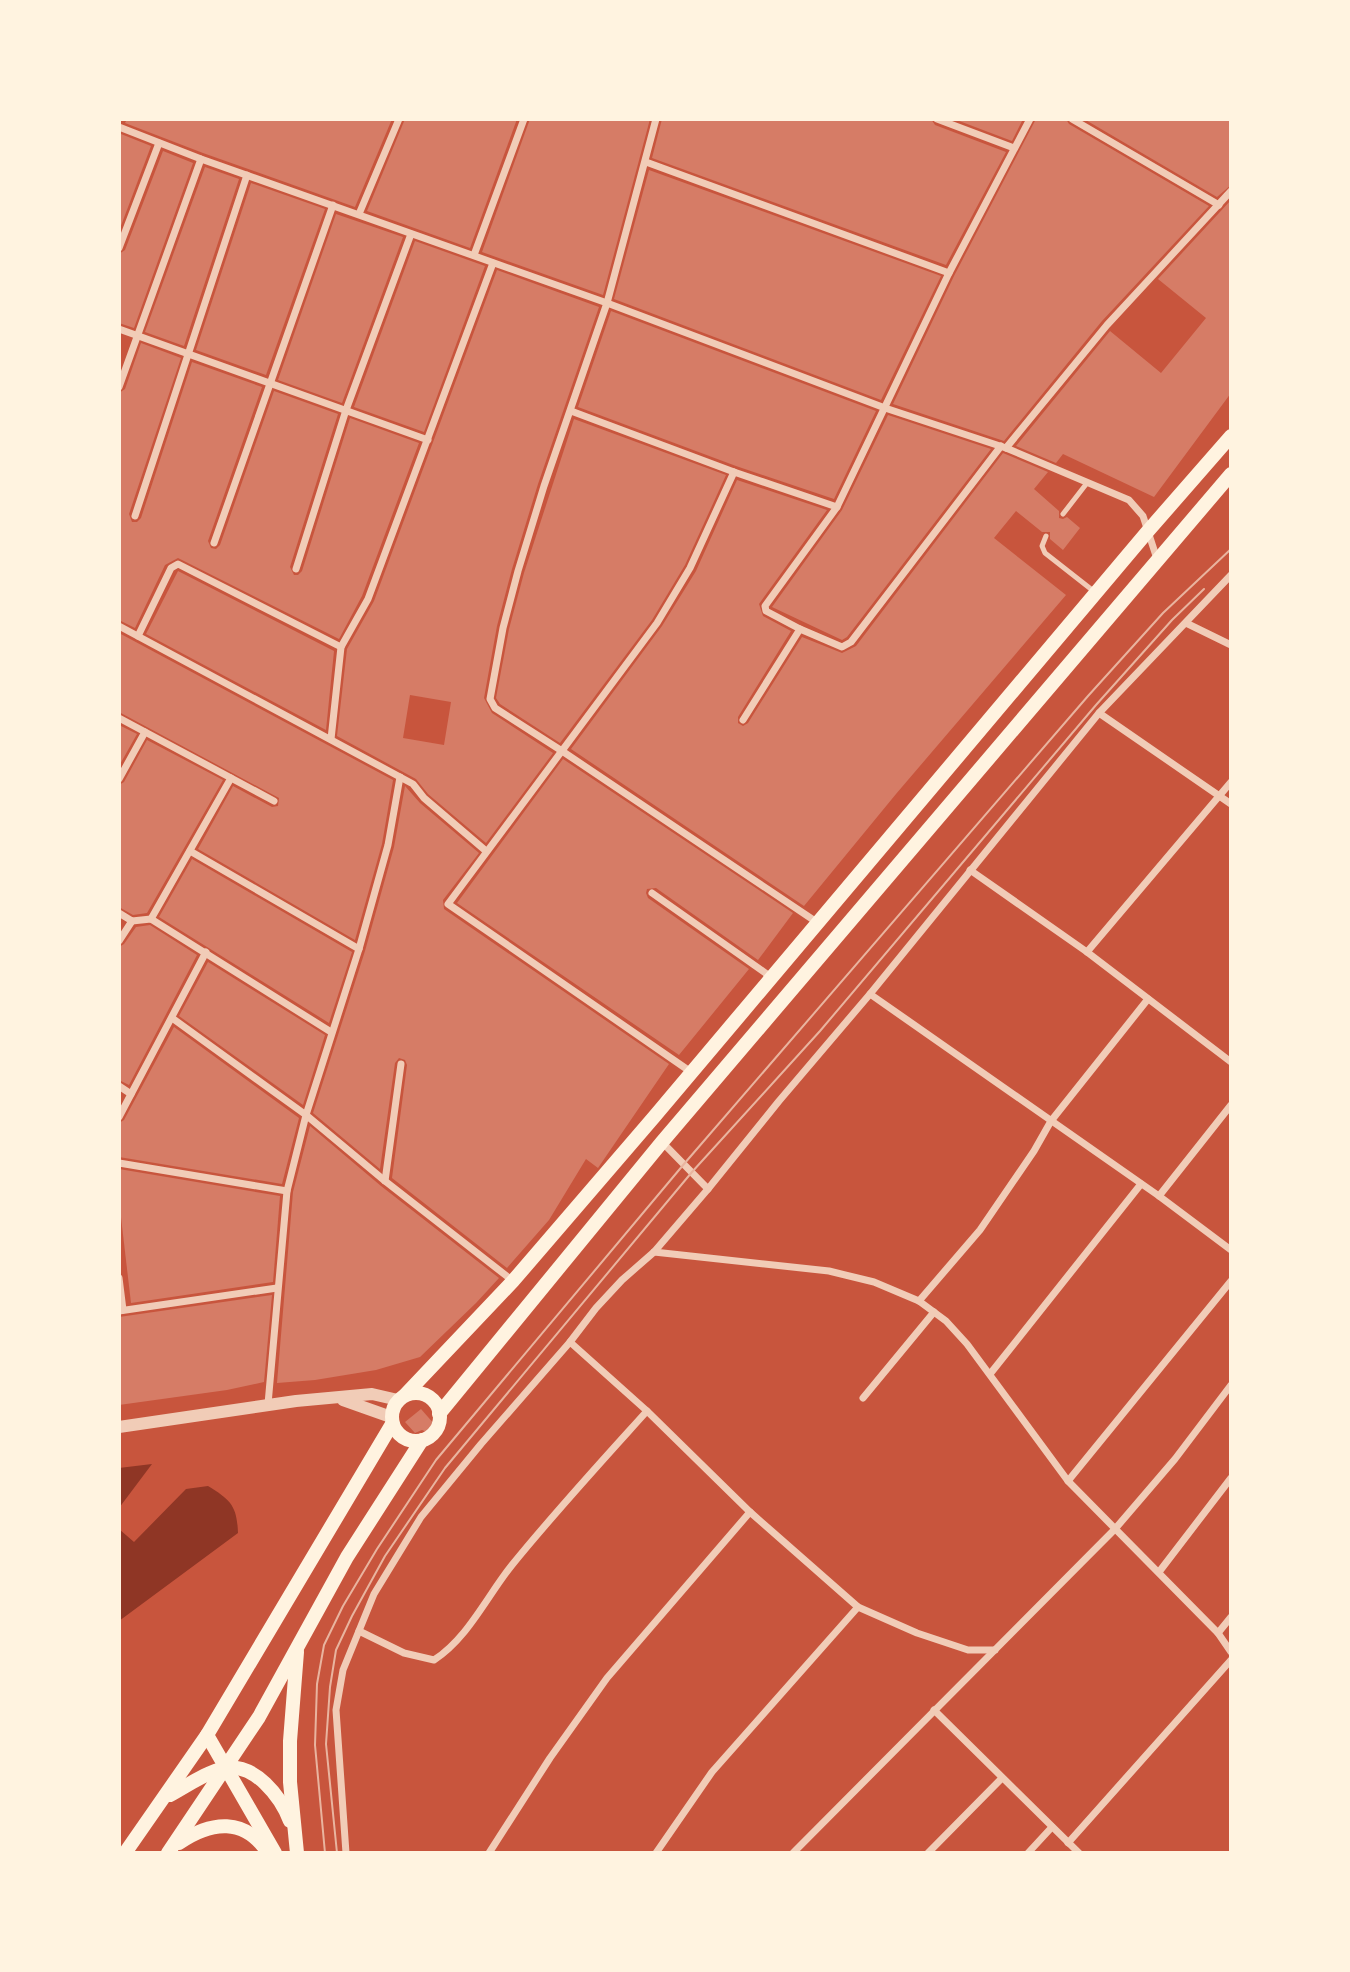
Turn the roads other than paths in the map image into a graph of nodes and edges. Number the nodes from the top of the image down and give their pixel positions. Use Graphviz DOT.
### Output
graph roads {
  1 [pos="399,119"];
  2 [pos="524,119"];
  3 [pos="656,119"];
  4 [pos="937,119"];
  5 [pos="1030,119"];
  6 [pos="1072,119"];
  7 [pos="119,127"];
  8 [pos="159,143"];
  9 [pos="1014,148"];
  10 [pos="201,159"];
  11 [pos="646,162"];
  12 [pos="247,175"];
  13 [pos="1231,191"];
  14 [pos="333,205"];
  15 [pos="1219,205"];
  16 [pos="359,214"];
  17 [pos="411,234"];
  18 [pos="119,248"];
  19 [pos="474,255"];
  20 [pos="493,263"];
  21 [pos="949,273"];
  22 [pos="607,303"];
  23 [pos="119,329"];
  24 [pos="138,335"];
  25 [pos="189,353"];
  26 [pos="270,383"];
  27 [pos="119,387"];
  28 [pos="885,408"];
  29 [pos="346,411"];
  30 [pos="571,411"];
  31 [pos="1231,436"];
  32 [pos="428,440"];
  33 [pos="1004,447"];
  34 [pos="734,472"];
  35 [pos="1231,474"];
  36 [pos="1087,483"];
  37 [pos="837,507"];
  38 [pos="1063,514"];
  39 [pos="135,516"];
  40 [pos="1148,531"];
  41 [pos="1046,536"];
  42 [pos="214,543"];
  43 [pos="1157,559"];
  44 [pos="296,569"];
  45 [pos="1231,575"];
  46 [pos="1096,593"];
  47 [pos="1186,622"];
  48 [pos="119,626"];
  49 [pos="800,629"];
  50 [pos="138,636"];
  51 [pos="1231,645"];
  52 [pos="341,648"];
  53 [pos="1099,713"];
  54 [pos="119,718"];
  55 [pos="743,720"];
  56 [pos="145,732"];
  57 [pos="331,739"];
  58 [pos="562,751"];
  59 [pos="400,777"];
  60 [pos="231,778"];
  61 [pos="119,779"];
  62 [pos="1231,782"];
  63 [pos="1219,795"];
  64 [pos="274,801"];
  65 [pos="1231,804"];
  66 [pos="190,851"];
  67 [pos="486,851"];
  68 [pos="970,870"];
  69 [pos="652,893"];
  70 [pos="119,913"];
  71 [pos="151,919"];
  72 [pos="132,921"];
  73 [pos="818,923"];
  74 [pos="119,941"];
  75 [pos="359,949"];
  76 [pos="206,952"];
  77 [pos="1087,952"];
  78 [pos="771,977"];
  79 [pos="870,993"];
  80 [pos="1148,999"];
  81 [pos="172,1018"];
  82 [pos="331,1032"];
  83 [pos="1231,1062"];
  84 [pos="401,1064"];
  85 [pos="691,1072"];
  86 [pos="119,1086"];
  87 [pos="131,1094"];
  88 [pos="1231,1105"];
  89 [pos="306,1115"];
  90 [pos="119,1117"];
  91 [pos="1051,1121"];
  92 [pos="663,1142"];
  93 [pos="119,1163"];
  94 [pos="385,1181"];
  95 [pos="1141,1184"];
  96 [pos="708,1189"];
  97 [pos="287,1191"];
  98 [pos="1158,1196"];
  99 [pos="1231,1250"];
  100 [pos="654,1252"];
  101 [pos="119,1278"];
  102 [pos="513,1281"];
  103 [pos="1231,1281"];
  104 [pos="277,1289"];
  105 [pos="919,1301"];
  106 [pos="121,1311"];
  107 [pos="934,1312"];
  108 [pos="570,1342"];
  109 [pos="990,1374"];
  110 [pos="1231,1385"];
  111 [pos="402,1397"];
  112 [pos="863,1398"];
  113 [pos="340,1399"];
  114 [pos="268,1404"];
  115 [pos="647,1411"];
  116 [pos="439,1414"];
  117 [pos="392,1420"];
  118 [pos="119,1427"];
  119 [pos="422,1440"];
  120 [pos="1231,1478"];
  121 [pos="1068,1480"];
  122 [pos="750,1512"];
  123 [pos="1115,1529"];
  124 [pos="1159,1572"];
  125 [pos="858,1607"];
  126 [pos="1231,1617"];
  127 [pos="359,1632"];
  128 [pos="1218,1633"];
  129 [pos="298,1643"];
  130 [pos="995,1650"];
  131 [pos="1231,1652"];
  132 [pos="1231,1660"];
  133 [pos="934,1710"];
  134 [pos="207,1735"];
  135 [pos="227,1768"];
  136 [pos="1001,1779"];
  137 [pos="166,1797"];
  138 [pos="1052,1827"];
  139 [pos="1068,1843"];
  140 [pos="170,1850"];
  141 [pos="297,1850"];
  142 [pos="125,1853"];
  143 [pos="268,1853"];
  144 [pos="275,1853"];
  145 [pos="346,1853"];
  146 [pos="489,1853"];
  147 [pos="656,1853"];
  148 [pos="793,1853"];
  149 [pos="928,1853"];
  150 [pos="1028,1853"];
  151 [pos="1079,1853"];
  1 -- 16 [label="street"];
  2 -- 19 [label="street"];
  3 -- 11 [label="street"];
  4 -- 9 [label="street"];
  5 -- 9 [label="street"];
  6 -- 15 [label="street"];
  7 -- 8 [label="street"];
  8 -- 10 [label="street"];
  8 -- 18 [label="street"];
  9 -- 21 [label="street"];
  10 -- 12 [label="street"];
  10 -- 24 [label="street"];
  11 -- 21 [label="street"];
  11 -- 22 [label="street"];
  12 -- 14 [label="street"];
  12 -- 25 [label="street"];
  13 -- 15 [label="street"];
  14 -- 16 [label="street"];
  14 -- 26 [label="street"];
  15 -- 33 [label="street"];
  16 -- 17 [label="street"];
  17 -- 19 [label="street"];
  17 -- 29 [label="street"];
  19 -- 20 [label="street"];
  20 -- 22 [label="street"];
  20 -- 32 [label="street"];
  21 -- 28 [label="street"];
  22 -- 28 [label="street"];
  22 -- 30 [label="street"];
  23 -- 24 [label="street"];
  24 -- 25 [label="street"];
  24 -- 27 [label="street"];
  25 -- 26 [label="street"];
  25 -- 39 [label="street"];
  26 -- 29 [label="street"];
  26 -- 42 [label="street"];
  28 -- 33 [label="street"];
  28 -- 37 [label="street"];
  29 -- 32 [label="street"];
  29 -- 44 [label="street"];
  30 -- 34 [label="street"];
  30 -- 58 [label="street"];
  31 -- 40 [label="main road"];
  32 -- 52 [label="street"];
  33 -- 36 [label="street"];
  33 -- 49 [label="street"];
  34 -- 37 [label="street"];
  34 -- 58 [label="street"];
  35 -- 43 [label="main road"];
  36 -- 38 [label="lane"];
  36 -- 40 [label="street"];
  37 -- 49 [label="street"];
  40 -- 43 [label="street"];
  40 -- 46 [label="main road"];
  41 -- 46 [label="lane"];
  43 -- 92 [label="main road"];
  45 -- 47 [label="street"];
  46 -- 73 [label="main road"];
  47 -- 51 [label="street"];
  47 -- 53 [label="street"];
  48 -- 50 [label="street"];
  49 -- 55 [label="street"];
  50 -- 52 [label="street"];
  50 -- 57 [label="street"];
  52 -- 57 [label="street"];
  53 -- 63 [label="street"];
  53 -- 68 [label="street"];
  54 -- 56 [label="street"];
  56 -- 60 [label="street"];
  56 -- 61 [label="street"];
  57 -- 59 [label="street"];
  58 -- 67 [label="street"];
  58 -- 73 [label="street"];
  59 -- 67 [label="street"];
  59 -- 75 [label="street"];
  60 -- 64 [label="street"];
  60 -- 66 [label="street"];
  62 -- 63 [label="street"];
  63 -- 65 [label="street"];
  63 -- 77 [label="street"];
  66 -- 71 [label="street"];
  66 -- 75 [label="street"];
  67 -- 85 [label="street"];
  68 -- 77 [label="street"];
  68 -- 79 [label="street"];
  69 -- 78 [label="street"];
  70 -- 72 [label="street"];
  71 -- 72 [label="street"];
  71 -- 76 [label="street"];
  72 -- 74 [label="street"];
  73 -- 78 [label="main road"];
  75 -- 82 [label="street"];
  76 -- 81 [label="street"];
  76 -- 82 [label="street"];
  77 -- 80 [label="street"];
  78 -- 85 [label="main road"];
  79 -- 91 [label="street"];
  79 -- 96 [label="street"];
  80 -- 83 [label="street"];
  80 -- 91 [label="street"];
  81 -- 87 [label="street"];
  81 -- 89 [label="street"];
  82 -- 89 [label="street"];
  84 -- 94 [label="street"];
  85 -- 102 [label="main road"];
  86 -- 87 [label="street"];
  87 -- 90 [label="street"];
  88 -- 98 [label="street"];
  89 -- 94 [label="street"];
  89 -- 97 [label="street"];
  91 -- 95 [label="street"];
  91 -- 105 [label="street"];
  92 -- 96 [label="street"];
  92 -- 116 [label="main road"];
  93 -- 97 [label="street"];
  94 -- 102 [label="street"];
  95 -- 98 [label="street"];
  95 -- 109 [label="street"];
  96 -- 100 [label="street"];
  97 -- 104 [label="street"];
  98 -- 99 [label="street"];
  100 -- 105 [label="street"];
  100 -- 108 [label="street"];
  101 -- 106 [label="street"];
  102 -- 111 [label="main road"];
  103 -- 121 [label="street"];
  104 -- 106 [label="street"];
  104 -- 114 [label="street"];
  105 -- 107 [label="street"];
  107 -- 109 [label="street"];
  107 -- 112 [label="street"];
  108 -- 115 [label="street"];
  108 -- 127 [label="street"];
  109 -- 121 [label="street"];
  110 -- 123 [label="street"];
  111 -- 113 [label="street"];
  111 -- 116 [label="main road"];
  111 -- 117 [label="main road"];
  113 -- 114 [label="street"];
  113 -- 117 [label="street"];
  114 -- 118 [label="street"];
  115 -- 122 [label="street"];
  115 -- 127 [label="street"];
  116 -- 119 [label="main road"];
  117 -- 119 [label="main road"];
  117 -- 134 [label="main road"];
  119 -- 129 [label="main road"];
  120 -- 124 [label="street"];
  121 -- 123 [label="street"];
  122 -- 125 [label="street"];
  122 -- 146 [label="street"];
  123 -- 124 [label="street"];
  123 -- 130 [label="street"];
  124 -- 128 [label="street"];
  125 -- 130 [label="street"];
  125 -- 147 [label="street"];
  126 -- 128 [label="street"];
  127 -- 145 [label="street"];
  128 -- 131 [label="street"];
  129 -- 135 [label="main road"];
  129 -- 141 [label="main road"];
  130 -- 133 [label="street"];
  132 -- 139 [label="street"];
  133 -- 136 [label="street"];
  133 -- 148 [label="street"];
  134 -- 135 [label="main road"];
  134 -- 137 [label="main road"];
  135 -- 137 [label="main road"];
  135 -- 140 [label="main road"];
  135 -- 141 [label="main road"];
  135 -- 144 [label="main road"];
  136 -- 138 [label="street"];
  136 -- 149 [label="street"];
  137 -- 142 [label="main road"];
  138 -- 139 [label="street"];
  138 -- 150 [label="street"];
  139 -- 151 [label="street"];
  140 -- 143 [label="main road"];
}
